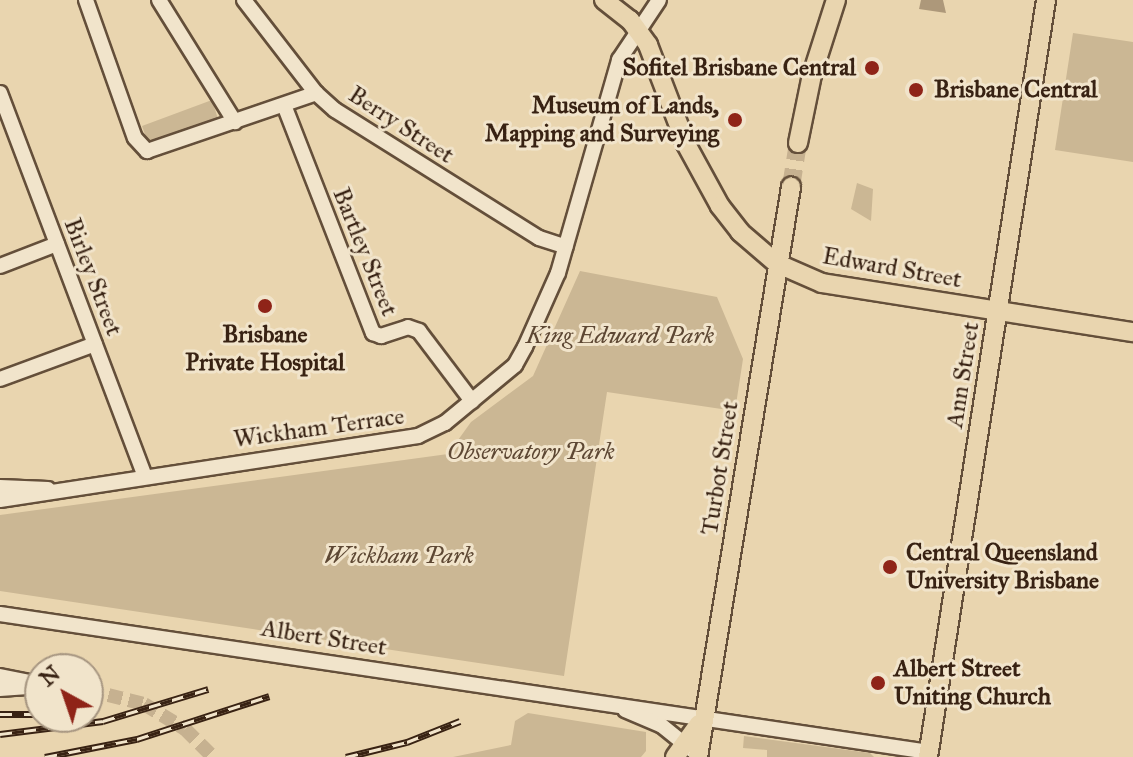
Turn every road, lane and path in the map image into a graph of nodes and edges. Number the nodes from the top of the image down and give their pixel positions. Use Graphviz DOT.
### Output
graph roads {
  1 [pos="86,0"];
  2 [pos="159,0"];
  3 [pos="244,0"];
  4 [pos="604,0"];
  5 [pos="659,0"];
  6 [pos="836,0"];
  7 [pos="1046,0"];
  8 [pos="638,30"];
  9 [pos="0,93"];
  10 [pos="316,93"];
  11 [pos="284,105"];
  12 [pos="235,122"];
  13 [pos="798,143"];
  14 [pos="791,187"];
  15 [pos="57,244"];
  16 [pos="566,247"];
  17 [pos="779,264"];
  18 [pos="0,266"];
  19 [pos="997,310"];
  20 [pos="1133,332"];
  21 [pos="95,344"];
  22 [pos="0,379"];
  23 [pos="472,401"];
  24 [pos="145,476"];
  25 [pos="0,487"];
  26 [pos="48,489"];
  27 [pos="0,500"];
  28 [pos="0,604"];
  29 [pos="0,614"];
  30 [pos="32,615"];
  31 [pos="0,679"];
  32 [pos="24,683"];
  33 [pos="24,687"];
  34 [pos="0,689"];
  35 [pos="610,704"];
  36 [pos="705,711"];
  37 [pos="689,753"];
  38 [pos="928,754"];
  1 -- 12 [label="street"];
  2 -- 12 [label="street"];
  3 -- 10 [label="street, Berry Street"];
  4 -- 8 [label="main road"];
  5 -- 8 [label="street, Wickham Terrace"];
  6 -- 13 [label="main road"];
  7 -- 19 [label="main road, Ann Street"];
  8 -- 16 [label="street, Wickham Terrace"];
  8 -- 17 [label="main road, Edward Street"];
  9 -- 15 [label="street, Birley Street"];
  10 -- 11 [label="street"];
  10 -- 16 [label="street, Berry Street"];
  11 -- 12 [label="street"];
  11 -- 23 [label="street, Bartley Street"];
  14 -- 17 [label="main road, Turbot Street"];
  15 -- 18 [label="street"];
  15 -- 21 [label="street, Birley Street"];
  16 -- 23 [label="street, Wickham Terrace"];
  17 -- 19 [label="main road, Edward Street"];
  17 -- 36 [label="main road, Turbot Street"];
  19 -- 20 [label="main road, Edward Street"];
  19 -- 38 [label="main road, Ann Street"];
  21 -- 22 [label="street"];
  21 -- 24 [label="street, Birley Street"];
  23 -- 24 [label="street, Wickham Terrace"];
  24 -- 26 [label="street, Wickham Terrace"];
  25 -- 26 [label="street, Wickham Terrace"];
  26 -- 27 [label="street, Wickham Terrace"];
  28 -- 30 [label="street, Albert Street"];
  29 -- 30 [label="street, Albert Street"];
  30 -- 35 [label="street, Albert Street"];
  31 -- 32 [label="street"];
  33 -- 34 [label="street"];
  35 -- 36 [label="street, Albert Street"];
  35 -- 37 [label="street, Albert Street"];
  36 -- 37 [label="main road, Turbot Street"];
  36 -- 38 [label="street, Albert Street"];
}
